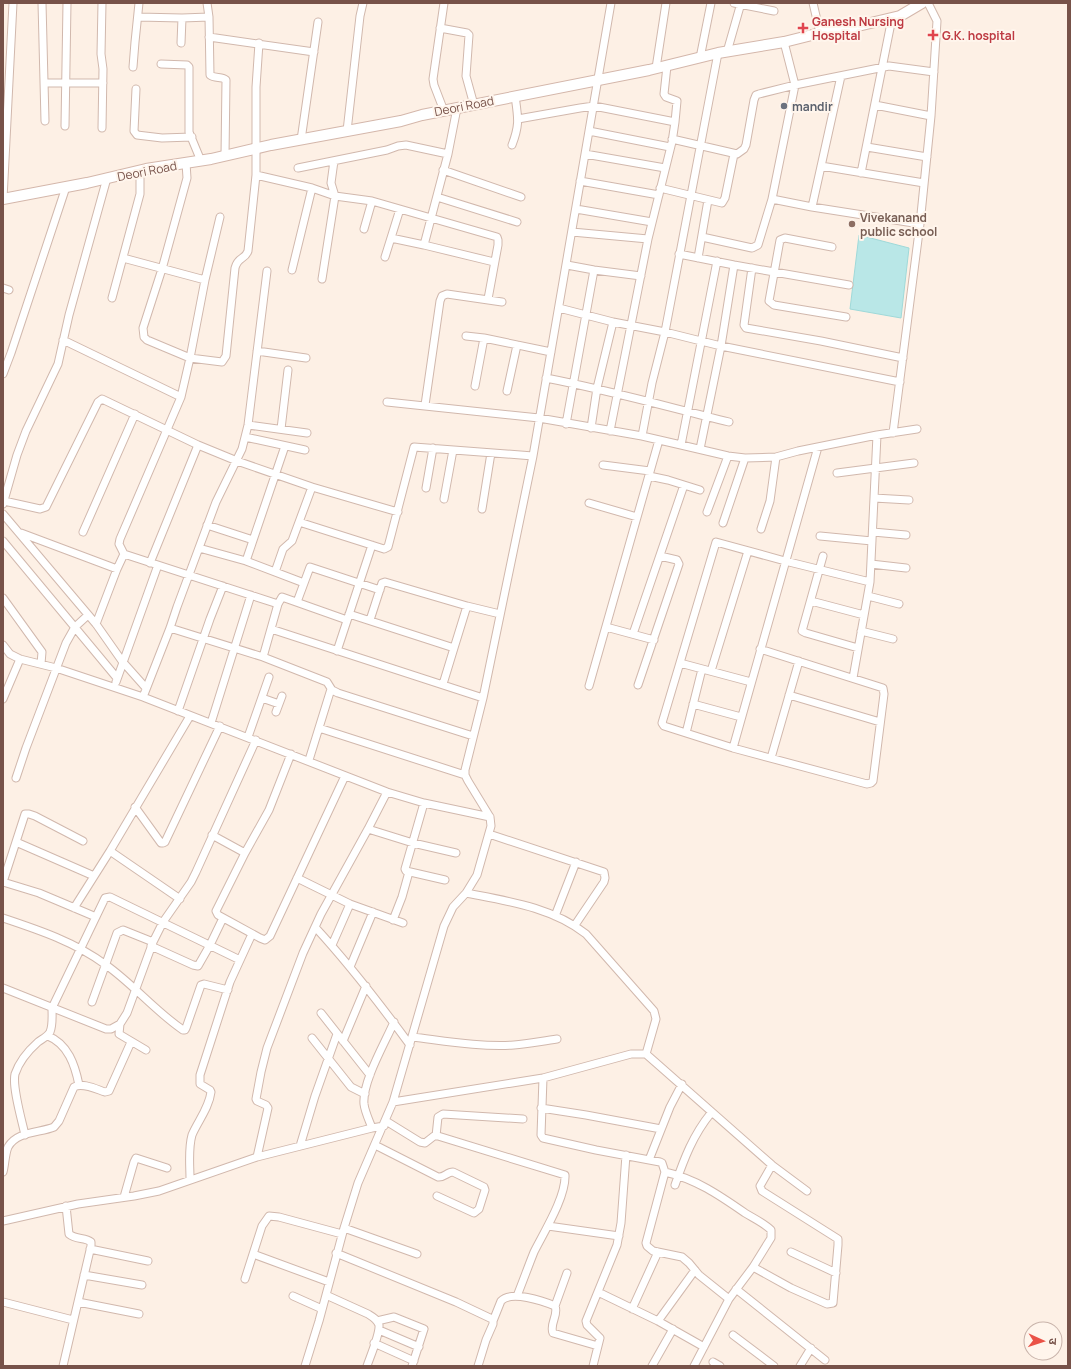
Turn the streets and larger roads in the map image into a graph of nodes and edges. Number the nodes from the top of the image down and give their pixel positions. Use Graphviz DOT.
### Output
graph roads {
  1 [pos="12,3"];
  2 [pos="42,3"];
  3 [pos="67,3"];
  4 [pos="102,3"];
  5 [pos="140,3"];
  6 [pos="207,3"];
  7 [pos="363,3"];
  8 [pos="444,3"];
  9 [pos="611,3"];
  10 [pos="666,3"];
  11 [pos="711,3"];
  12 [pos="738,3"];
  13 [pos="812,3"];
  14 [pos="922,3"];
  15 [pos="928,3"];
  16 [pos="774,11"];
  17 [pos="138,17"];
  18 [pos="209,17"];
  19 [pos="182,18"];
  20 [pos="892,18"];
  21 [pos="318,22"];
  22 [pos="440,28"];
  23 [pos="820,33"];
  24 [pos="209,37"];
  25 [pos="784,42"];
  26 [pos="181,43"];
  27 [pos="258,44"];
  28 [pos="314,52"];
  29 [pos="723,52"];
  30 [pos="700,58"];
  31 [pos="161,64"];
  32 [pos="667,66"];
  33 [pos="133,67"];
  34 [pos="883,67"];
  35 [pos="656,68"];
  36 [pos="934,72"];
  37 [pos="841,76"];
  38 [pos="598,80"];
  39 [pos="44,83"];
  40 [pos="66,83"];
  41 [pos="103,83"];
  42 [pos="795,85"];
  43 [pos="136,89"];
  44 [pos="515,96"];
  45 [pos="474,104"];
  46 [pos="875,105"];
  47 [pos="594,106"];
  48 [pos="457,108"];
  49 [pos="444,110"];
  50 [pos="931,116"];
  51 [pos="518,119"];
  52 [pos="45,121"];
  53 [pos="675,122"];
  54 [pos="65,126"];
  55 [pos="102,128"];
  56 [pos="347,131"];
  57 [pos="589,131"];
  58 [pos="192,137"];
  59 [pos="672,139"];
  60 [pos="301,140"];
  61 [pos="512,145"];
  62 [pos="701,146"];
  63 [pos="670,147"];
  64 [pos="867,147"];
  65 [pos="256,149"];
  66 [pos="448,154"];
  67 [pos="585,154"];
  68 [pos="734,154"];
  69 [pos="225,156"];
  70 [pos="927,157"];
  71 [pos="201,161"];
  72 [pos="334,161"];
  73 [pos="186,163"];
  74 [pos="821,166"];
  75 [pos="298,168"];
  76 [pos="665,168"];
  77 [pos="443,170"];
  78 [pos="140,171"];
  79 [pos="861,173"];
  80 [pos="256,175"];
  81 [pos="107,178"];
  82 [pos="580,181"];
  83 [pos="924,183"];
  84 [pos="66,187"];
  85 [pos="312,188"];
  86 [pos="659,192"];
  87 [pos="336,196"];
  88 [pos="691,196"];
  89 [pos="437,197"];
  90 [pos="521,197"];
  91 [pos="3,199"];
  92 [pos="772,199"];
  93 [pos="708,200"];
  94 [pos="372,201"];
  95 [pos="812,207"];
  96 [pos="400,209"];
  97 [pos="576,209"];
  98 [pos="220,217"];
  99 [pos="432,218"];
  100 [pos="517,222"];
  101 [pos="652,222"];
  102 [pos="920,224"];
  103 [pos="364,229"];
  104 [pos="572,232"];
  105 [pos="702,237"];
  106 [pos="391,238"];
  107 [pos="648,239"];
  108 [pos="424,245"];
  109 [pos="832,246"];
  110 [pos="679,254"];
  111 [pos="386,257"];
  112 [pos="123,258"];
  113 [pos="698,258"];
  114 [pos="717,261"];
  115 [pos="494,262"];
  116 [pos="567,265"];
  117 [pos="734,266"];
  118 [pos="752,268"];
  119 [pos="162,269"];
  120 [pos="292,270"];
  121 [pos="594,270"];
  122 [pos="267,271"];
  123 [pos="774,272"];
  124 [pos="641,276"];
  125 [pos="322,279"];
  126 [pos="205,280"];
  127 [pos="849,285"];
  128 [pos="112,298"];
  129 [pos="488,299"];
  130 [pos="502,302"];
  131 [pos="559,308"];
  132 [pos="586,314"];
  133 [pos="846,317"];
  134 [pos="613,322"];
  135 [pos="631,325"];
  136 [pos="665,332"];
  137 [pos="466,336"];
  138 [pos="484,338"];
  139 [pos="63,340"];
  140 [pos="701,341"];
  141 [pos="517,345"];
  142 [pos="721,346"];
  143 [pos="257,351"];
  144 [pos="551,352"];
  145 [pos="190,358"];
  146 [pos="306,358"];
  147 [pos="903,358"];
  148 [pos="288,370"];
  149 [pos="3,374"];
  150 [pos="546,378"];
  151 [pos="900,382"];
  152 [pos="573,383"];
  153 [pos="475,386"];
  154 [pos="597,388"];
  155 [pos="507,391"];
  156 [pos="617,394"];
  157 [pos="181,397"];
  158 [pos="387,402"];
  159 [pos="649,402"];
  160 [pos="425,405"];
  161 [pos="688,411"];
  162 [pos="135,414"];
  163 [pos="706,416"];
  164 [pos="539,418"];
  165 [pos="730,422"];
  166 [pos="566,424"];
  167 [pos="248,425"];
  168 [pos="591,428"];
  169 [pos="918,429"];
  170 [pos="166,430"];
  171 [pos="281,430"];
  172 [pos="610,431"];
  173 [pos="307,433"];
  174 [pos="893,433"];
  175 [pos="877,435"];
  176 [pos="642,436"];
  177 [pos="245,437"];
  178 [pos="659,440"];
  179 [pos="198,445"];
  180 [pos="681,445"];
  181 [pos="284,446"];
  182 [pos="818,447"];
  183 [pos="433,448"];
  184 [pos="700,449"];
  185 [pos="305,450"];
  186 [pos="453,450"];
  187 [pos="491,453"];
  188 [pos="533,456"];
  189 [pos="728,456"];
  190 [pos="776,457"];
  191 [pos="745,458"];
  192 [pos="237,461"];
  193 [pos="914,463"];
  194 [pos="603,464"];
  195 [pos="876,469"];
  196 [pos="650,473"];
  197 [pos="837,473"];
  198 [pos="275,474"];
  199 [pos="684,485"];
  200 [pos="312,487"];
  201 [pos="426,488"];
  202 [pos="700,490"];
  203 [pos="874,498"];
  204 [pos="444,499"];
  205 [pos="909,500"];
  206 [pos="3,502"];
  207 [pos="589,503"];
  208 [pos="482,509"];
  209 [pos="398,512"];
  210 [pos="707,512"];
  211 [pos="3,514"];
  212 [pos="637,517"];
  213 [pos="299,522"];
  214 [pos="723,523"];
  215 [pos="207,525"];
  216 [pos="761,529"];
  217 [pos="83,532"];
  218 [pos="873,532"];
  219 [pos="20,533"];
  220 [pos="906,535"];
  221 [pos="820,536"];
  222 [pos="253,540"];
  223 [pos="3,541"];
  224 [pos="872,541"];
  225 [pos="372,545"];
  226 [pos="200,548"];
  227 [pos="748,551"];
  228 [pos="124,554"];
  229 [pos="660,556"];
  230 [pos="823,556"];
  231 [pos="246,561"];
  232 [pos="785,561"];
  233 [pos="150,562"];
  234 [pos="871,564"];
  235 [pos="158,565"];
  236 [pos="906,568"];
  237 [pos="117,569"];
  238 [pos="820,570"];
  239 [pos="275,572"];
  240 [pos="188,576"];
  241 [pos="870,582"];
  242 [pos="304,583"];
  243 [pos="359,584"];
  244 [pos="223,586"];
  245 [pos="380,590"];
  246 [pos="251,595"];
  247 [pos="868,596"];
  248 [pos="3,598"];
  249 [pos="811,601"];
  250 [pos="297,602"];
  251 [pos="278,604"];
  252 [pos="899,604"];
  253 [pos="466,606"];
  254 [pos="500,614"];
  255 [pos="88,615"];
  256 [pos="864,615"];
  257 [pos="348,617"];
  258 [pos="370,620"];
  259 [pos="96,624"];
  260 [pos="75,627"];
  261 [pos="606,627"];
  262 [pos="170,628"];
  263 [pos="271,629"];
  264 [pos="861,630"];
  265 [pos="633,634"];
  266 [pos="203,639"];
  267 [pos="893,639"];
  268 [pos="654,640"];
  269 [pos="3,645"];
  270 [pos="235,648"];
  271 [pos="454,648"];
  272 [pos="858,648"];
  273 [pos="760,649"];
  274 [pos="337,651"];
  275 [pos="6,653"];
  276 [pos="263,657"];
  277 [pos="20,659"];
  278 [pos="122,661"];
  279 [pos="799,661"];
  280 [pos="680,663"];
  281 [pos="40,664"];
  282 [pos="56,668"];
  283 [pos="702,669"];
  284 [pos="711,671"];
  285 [pos="269,677"];
  286 [pos="117,678"];
  287 [pos="853,678"];
  288 [pos="751,682"];
  289 [pos="443,684"];
  290 [pos="638,685"];
  291 [pos="589,686"];
  292 [pos="114,687"];
  293 [pos="146,688"];
  294 [pos="331,689"];
  295 [pos="789,695"];
  296 [pos="282,696"];
  297 [pos="143,697"];
  298 [pos="262,698"];
  299 [pos="483,698"];
  300 [pos="3,699"];
  301 [pos="693,704"];
  302 [pos="178,711"];
  303 [pos="190,716"];
  304 [pos="741,718"];
  305 [pos="880,722"];
  306 [pos="211,723"];
  307 [pos="220,726"];
  308 [pos="319,728"];
  309 [pos="686,733"];
  310 [pos="473,736"];
  311 [pos="248,737"];
  312 [pos="256,740"];
  313 [pos="733,748"];
  314 [pos="291,754"];
  315 [pos="771,758"];
  316 [pos="309,760"];
  317 [pos="466,775"];
  318 [pos="345,776"];
  319 [pos="16,778"];
  320 [pos="388,792"];
  321 [pos="424,803"];
  322 [pos="135,807"];
  323 [pos="490,817"];
  324 [pos="368,829"];
  325 [pos="489,834"];
  326 [pos="212,835"];
  327 [pos="83,841"];
  328 [pos="16,842"];
  329 [pos="413,843"];
  330 [pos="110,851"];
  331 [pos="245,853"];
  332 [pos="456,854"];
  333 [pos="576,862"];
  334 [pos="409,872"];
  335 [pos="94,876"];
  336 [pos="297,878"];
  337 [pos="445,880"];
  338 [pos="3,882"];
  339 [pos="466,892"];
  340 [pos="332,895"];
  341 [pos="180,898"];
  342 [pos="350,904"];
  343 [pos="74,908"];
  344 [pos="373,912"];
  345 [pos="555,916"];
  346 [pos="96,917"];
  347 [pos="3,918"];
  348 [pos="223,918"];
  349 [pos="393,920"];
  350 [pos="163,922"];
  351 [pos="403,923"];
  352 [pos="575,925"];
  353 [pos="314,927"];
  354 [pos="252,934"];
  355 [pos="152,944"];
  356 [pos="210,945"];
  357 [pos="332,945"];
  358 [pos="81,949"];
  359 [pos="240,960"];
  360 [pos="106,964"];
  361 [pos="350,967"];
  362 [pos="366,986"];
  363 [pos="3,988"];
  364 [pos="136,990"];
  365 [pos="228,990"];
  366 [pos="92,1002"];
  367 [pos="52,1008"];
  368 [pos="321,1013"];
  369 [pos="394,1022"];
  370 [pos="120,1024"];
  371 [pos="338,1034"];
  372 [pos="48,1036"];
  373 [pos="312,1038"];
  374 [pos="557,1038"];
  375 [pos="343,1040"];
  376 [pos="411,1041"];
  377 [pos="131,1042"];
  378 [pos="146,1050"];
  379 [pos="646,1054"];
  380 [pos="328,1058"];
  381 [pos="370,1075"];
  382 [pos="543,1078"];
  383 [pos="682,1084"];
  384 [pos="79,1085"];
  385 [pos="365,1094"];
  386 [pos="393,1102"];
  387 [pos="541,1108"];
  388 [pos="711,1113"];
  389 [pos="524,1119"];
  390 [pos="385,1123"];
  391 [pos="372,1128"];
  392 [pos="661,1129"];
  393 [pos="25,1135"];
  394 [pos="436,1136"];
  395 [pos="374,1145"];
  396 [pos="300,1146"];
  397 [pos="626,1156"];
  398 [pos="257,1157"];
  399 [pos="648,1160"];
  400 [pos="772,1165"];
  401 [pos="167,1168"];
  402 [pos="3,1172"];
  403 [pos="665,1172"];
  404 [pos="678,1175"];
  405 [pos="190,1180"];
  406 [pos="675,1185"];
  407 [pos="807,1191"];
  408 [pos="437,1196"];
  409 [pos="124,1197"];
  410 [pos="66,1206"];
  411 [pos="3,1221"];
  412 [pos="548,1226"];
  413 [pos="343,1231"];
  414 [pos="619,1236"];
  415 [pos="90,1249"];
  416 [pos="658,1252"];
  417 [pos="792,1252"];
  418 [pos="336,1253"];
  419 [pos="253,1254"];
  420 [pos="417,1254"];
  421 [pos="148,1260"];
  422 [pos="753,1267"];
  423 [pos="695,1270"];
  424 [pos="567,1273"];
  425 [pos="836,1273"];
  426 [pos="84,1275"];
  427 [pos="245,1279"];
  428 [pos="329,1282"];
  429 [pos="142,1286"];
  430 [pos="736,1289"];
  431 [pos="598,1292"];
  432 [pos="326,1295"];
  433 [pos="293,1296"];
  434 [pos="517,1296"];
  435 [pos="729,1299"];
  436 [pos="78,1302"];
  437 [pos="3,1303"];
  438 [pos="555,1306"];
  439 [pos="322,1309"];
  440 [pos="632,1309"];
  441 [pos="139,1314"];
  442 [pos="73,1320"];
  443 [pos="377,1321"];
  444 [pos="493,1321"];
  445 [pos="658,1321"];
  446 [pos="672,1329"];
  447 [pos="379,1330"];
  448 [pos="733,1335"];
  449 [pos="374,1343"];
  450 [pos="598,1346"];
  451 [pos="419,1347"];
  452 [pos="704,1347"];
  453 [pos="811,1348"];
  454 [pos="825,1360"];
  455 [pos="713,1362"];
  456 [pos="413,1363"];
  457 [pos="771,1365"];
  458 [pos="63,1366"];
  459 [pos="305,1366"];
  460 [pos="367,1366"];
  461 [pos="478,1366"];
  462 [pos="593,1366"];
  463 [pos="652,1366"];
  464 [pos="694,1366"];
  465 [pos="720,1366"];
  466 [pos="800,1366"];
  1 -- 91 [label="street"];
  2 -- 39 [label="street"];
  3 -- 40 [label="street"];
  4 -- 41 [label="street"];
  5 -- 17 [label="street"];
  6 -- 18 [label="street"];
  7 -- 56 [label="street"];
  8 -- 22 [label="street"];
  9 -- 38 [label="street"];
  10 -- 35 [label="street"];
  11 -- 30 [label="street"];
  12 -- 16 [label="street"];
  12 -- 29 [label="street"];
  13 -- 23 [label="street"];
  14 -- 20 [label="street, Deori Road"];
  15 -- 36 [label="street"];
  17 -- 19 [label="street"];
  17 -- 33 [label="street"];
  18 -- 19 [label="street"];
  18 -- 24 [label="street"];
  19 -- 26 [label="street"];
  20 -- 23 [label="street, Deori Road"];
  20 -- 34 [label="street"];
  21 -- 28 [label="street"];
  22 -- 45 [label="street"];
  22 -- 49 [label="street"];
  23 -- 25 [label="street, Deori Road"];
  24 -- 27 [label="street"];
  24 -- 69 [label="street"];
  25 -- 29 [label="street, Deori Road"];
  25 -- 42 [label="street"];
  27 -- 28 [label="street"];
  27 -- 65 [label="street"];
  28 -- 60 [label="street"];
  29 -- 30 [label="street, Deori Road"];
  29 -- 62 [label="street"];
  30 -- 32 [label="street, Deori Road"];
  31 -- 58 [label="street"];
  32 -- 35 [label="street, Deori Road"];
  32 -- 53 [label="street"];
  34 -- 36 [label="street"];
  34 -- 37 [label="street"];
  34 -- 46 [label="street"];
  35 -- 38 [label="street, Deori Road"];
  36 -- 50 [label="street"];
  37 -- 42 [label="street"];
  37 -- 74 [label="street"];
  38 -- 44 [label="street, Deori Road"];
  38 -- 47 [label="street"];
  39 -- 40 [label="street"];
  39 -- 52 [label="street"];
  40 -- 41 [label="street"];
  40 -- 54 [label="street"];
  41 -- 55 [label="street"];
  42 -- 68 [label="street"];
  42 -- 92 [label="street"];
  43 -- 58 [label="street"];
  44 -- 45 [label="street, Deori Road"];
  44 -- 51 [label="street"];
  45 -- 48 [label="street, Deori Road"];
  46 -- 50 [label="street"];
  46 -- 64 [label="street"];
  47 -- 51 [label="street"];
  47 -- 53 [label="street"];
  47 -- 57 [label="street"];
  48 -- 49 [label="street, Deori Road"];
  48 -- 66 [label="street"];
  49 -- 56 [label="street, Deori Road"];
  50 -- 70 [label="street"];
  51 -- 61 [label="street"];
  53 -- 59 [label="street"];
  56 -- 60 [label="street, Deori Road"];
  57 -- 63 [label="street"];
  57 -- 67 [label="street"];
  58 -- 71 [label="street"];
  59 -- 62 [label="street"];
  59 -- 63 [label="street"];
  60 -- 65 [label="street, Deori Road"];
  62 -- 68 [label="street"];
  62 -- 88 [label="street"];
  63 -- 76 [label="street"];
  64 -- 70 [label="street"];
  64 -- 79 [label="street"];
  65 -- 69 [label="street, Deori Road"];
  65 -- 80 [label="street"];
  66 -- 72 [label="street"];
  66 -- 77 [label="street"];
  67 -- 76 [label="street"];
  67 -- 82 [label="street"];
  68 -- 93 [label="street"];
  69 -- 71 [label="street, Deori Road"];
  70 -- 83 [label="street"];
  71 -- 73 [label="street, Deori Road"];
  72 -- 75 [label="street"];
  72 -- 87 [label="street"];
  73 -- 78 [label="street, Deori Road"];
  73 -- 119 [label="street"];
  74 -- 79 [label="street"];
  74 -- 95 [label="street"];
  76 -- 86 [label="street"];
  77 -- 89 [label="street"];
  77 -- 90 [label="street"];
  78 -- 81 [label="street, Deori Road"];
  78 -- 112 [label="street"];
  79 -- 83 [label="street"];
  80 -- 85 [label="street"];
  80 -- 145 [label="street"];
  81 -- 84 [label="street, Deori Road"];
  81 -- 139 [label="street"];
  82 -- 86 [label="street"];
  82 -- 97 [label="street"];
  83 -- 102 [label="street"];
  84 -- 91 [label="street, Deori Road"];
  84 -- 149 [label="street"];
  85 -- 87 [label="street"];
  85 -- 120 [label="street"];
  86 -- 88 [label="street"];
  86 -- 101 [label="street"];
  87 -- 94 [label="street"];
  87 -- 125 [label="street"];
  88 -- 93 [label="street"];
  88 -- 110 [label="street"];
  89 -- 99 [label="street"];
  89 -- 100 [label="street"];
  92 -- 95 [label="street"];
  92 -- 105 [label="street"];
  93 -- 105 [label="street"];
  94 -- 96 [label="street"];
  94 -- 103 [label="street"];
  95 -- 102 [label="street"];
  96 -- 99 [label="street"];
  96 -- 106 [label="street"];
  97 -- 101 [label="street"];
  97 -- 104 [label="street"];
  98 -- 126 [label="street"];
  99 -- 108 [label="street"];
  99 -- 115 [label="street"];
  101 -- 107 [label="street"];
  102 -- 147 [label="street"];
  104 -- 107 [label="street"];
  104 -- 116 [label="street"];
  105 -- 113 [label="street"];
  106 -- 108 [label="street"];
  106 -- 111 [label="street"];
  107 -- 124 [label="street"];
  108 -- 115 [label="street"];
  109 -- 123 [label="street"];
  110 -- 113 [label="street"];
  110 -- 136 [label="street"];
  112 -- 119 [label="street"];
  112 -- 128 [label="street"];
  113 -- 114 [label="street"];
  114 -- 117 [label="street"];
  114 -- 140 [label="street"];
  115 -- 129 [label="street"];
  116 -- 121 [label="street"];
  116 -- 131 [label="street"];
  117 -- 118 [label="street"];
  117 -- 142 [label="street"];
  118 -- 123 [label="street"];
  118 -- 147 [label="street"];
  119 -- 126 [label="street"];
  119 -- 145 [label="street"];
  121 -- 124 [label="street"];
  121 -- 132 [label="street"];
  122 -- 143 [label="street"];
  123 -- 127 [label="street"];
  123 -- 133 [label="street"];
  124 -- 135 [label="street"];
  126 -- 145 [label="street"];
  129 -- 130 [label="street"];
  129 -- 160 [label="street"];
  131 -- 132 [label="street"];
  131 -- 144 [label="street"];
  132 -- 134 [label="street"];
  132 -- 152 [label="street"];
  134 -- 135 [label="street"];
  134 -- 154 [label="street"];
  135 -- 136 [label="street"];
  135 -- 156 [label="street"];
  136 -- 140 [label="street"];
  136 -- 159 [label="street"];
  137 -- 138 [label="street"];
  138 -- 141 [label="street"];
  138 -- 153 [label="street"];
  139 -- 157 [label="street"];
  139 -- 206 [label="street"];
  140 -- 142 [label="street"];
  140 -- 161 [label="street"];
  141 -- 144 [label="street"];
  141 -- 155 [label="street"];
  142 -- 151 [label="street"];
  142 -- 163 [label="street"];
  143 -- 146 [label="street"];
  143 -- 167 [label="street"];
  144 -- 150 [label="street"];
  145 -- 157 [label="street"];
  147 -- 151 [label="street"];
  148 -- 171 [label="street"];
  150 -- 152 [label="street"];
  150 -- 164 [label="street"];
  151 -- 174 [label="street"];
  152 -- 154 [label="street"];
  152 -- 166 [label="street"];
  154 -- 156 [label="street"];
  154 -- 168 [label="street"];
  156 -- 159 [label="street"];
  156 -- 172 [label="street"];
  157 -- 170 [label="street"];
  158 -- 160 [label="street"];
  159 -- 161 [label="street"];
  159 -- 176 [label="street"];
  160 -- 164 [label="street"];
  161 -- 163 [label="street"];
  161 -- 180 [label="street"];
  162 -- 170 [label="street"];
  162 -- 206 [label="street"];
  162 -- 217 [label="street"];
  163 -- 165 [label="street"];
  163 -- 184 [label="street"];
  164 -- 166 [label="street"];
  164 -- 188 [label="street"];
  166 -- 168 [label="street"];
  167 -- 171 [label="street"];
  167 -- 177 [label="street"];
  168 -- 172 [label="street"];
  169 -- 174 [label="street"];
  170 -- 179 [label="street"];
  170 -- 228 [label="street"];
  171 -- 173 [label="street"];
  172 -- 176 [label="street"];
  174 -- 175 [label="street"];
  175 -- 182 [label="street"];
  175 -- 195 [label="street"];
  176 -- 178 [label="street"];
  177 -- 181 [label="street"];
  177 -- 192 [label="street"];
  178 -- 180 [label="street"];
  178 -- 196 [label="street"];
  179 -- 192 [label="street"];
  179 -- 233 [label="street"];
  180 -- 184 [label="street"];
  181 -- 185 [label="street"];
  181 -- 198 [label="street"];
  182 -- 190 [label="street"];
  182 -- 232 [label="street"];
  183 -- 186 [label="street"];
  183 -- 201 [label="street"];
  183 -- 209 [label="street"];
  184 -- 189 [label="street"];
  186 -- 187 [label="street"];
  186 -- 204 [label="street"];
  187 -- 188 [label="street"];
  187 -- 208 [label="street"];
  188 -- 254 [label="street"];
  189 -- 191 [label="street"];
  189 -- 210 [label="street"];
  190 -- 191 [label="street"];
  190 -- 216 [label="street"];
  191 -- 214 [label="street"];
  192 -- 198 [label="street"];
  192 -- 215 [label="street"];
  193 -- 195 [label="street"];
  194 -- 196 [label="street"];
  195 -- 197 [label="street"];
  195 -- 203 [label="street"];
  196 -- 199 [label="street"];
  196 -- 212 [label="street"];
  198 -- 200 [label="street"];
  198 -- 222 [label="street"];
  199 -- 202 [label="street"];
  199 -- 229 [label="street"];
  200 -- 209 [label="street"];
  200 -- 213 [label="street"];
  203 -- 205 [label="street"];
  203 -- 218 [label="street"];
  207 -- 212 [label="street"];
  209 -- 225 [label="street"];
  211 -- 219 [label="street"];
  212 -- 261 [label="street"];
  213 -- 225 [label="street"];
  213 -- 239 [label="street"];
  215 -- 222 [label="street"];
  215 -- 226 [label="street"];
  218 -- 220 [label="street"];
  218 -- 224 [label="street"];
  219 -- 237 [label="street"];
  219 -- 255 [label="street"];
  221 -- 224 [label="street"];
  222 -- 231 [label="street"];
  223 -- 260 [label="street"];
  224 -- 234 [label="street"];
  225 -- 243 [label="street"];
  226 -- 231 [label="street"];
  226 -- 240 [label="street"];
  227 -- 232 [label="street"];
  227 -- 280 [label="street"];
  227 -- 284 [label="street"];
  228 -- 233 [label="street"];
  228 -- 237 [label="street"];
  229 -- 265 [label="street"];
  229 -- 268 [label="street"];
  230 -- 238 [label="street"];
  231 -- 239 [label="street"];
  232 -- 238 [label="street"];
  232 -- 273 [label="street"];
  233 -- 235 [label="street"];
  234 -- 236 [label="street"];
  234 -- 241 [label="street"];
  235 -- 240 [label="street"];
  235 -- 278 [label="street"];
  237 -- 259 [label="street"];
  238 -- 241 [label="street"];
  238 -- 249 [label="street"];
  239 -- 242 [label="street"];
  240 -- 244 [label="street"];
  240 -- 262 [label="street"];
  241 -- 247 [label="street"];
  242 -- 243 [label="street"];
  242 -- 250 [label="street"];
  243 -- 245 [label="street"];
  243 -- 257 [label="street"];
  244 -- 246 [label="street"];
  244 -- 266 [label="street"];
  245 -- 253 [label="street"];
  245 -- 258 [label="street"];
  246 -- 251 [label="street"];
  246 -- 270 [label="street"];
  247 -- 252 [label="street"];
  247 -- 256 [label="street"];
  248 -- 281 [label="street"];
  249 -- 256 [label="street"];
  249 -- 272 [label="street"];
  250 -- 251 [label="street"];
  250 -- 257 [label="street"];
  251 -- 263 [label="street"];
  253 -- 254 [label="street"];
  253 -- 271 [label="street"];
  254 -- 299 [label="street"];
  255 -- 259 [label="street"];
  255 -- 260 [label="street"];
  256 -- 264 [label="street"];
  257 -- 258 [label="street"];
  257 -- 274 [label="street"];
  258 -- 271 [label="street"];
  259 -- 278 [label="street"];
  260 -- 282 [label="street"];
  260 -- 286 [label="street"];
  261 -- 265 [label="street"];
  261 -- 291 [label="street"];
  262 -- 266 [label="street"];
  262 -- 293 [label="street"];
  263 -- 274 [label="street"];
  263 -- 276 [label="street"];
  264 -- 267 [label="street"];
  264 -- 272 [label="street"];
  265 -- 268 [label="street"];
  266 -- 270 [label="street"];
  266 -- 302 [label="street"];
  268 -- 290 [label="street"];
  269 -- 275 [label="street"];
  270 -- 276 [label="street"];
  270 -- 306 [label="street"];
  271 -- 289 [label="street"];
  272 -- 287 [label="street"];
  273 -- 279 [label="street"];
  273 -- 288 [label="street"];
  274 -- 289 [label="street"];
  275 -- 277 [label="street"];
  276 -- 294 [label="street"];
  277 -- 281 [label="street"];
  277 -- 300 [label="street"];
  278 -- 286 [label="street"];
  278 -- 293 [label="street"];
  279 -- 287 [label="street"];
  279 -- 295 [label="street"];
  280 -- 283 [label="street"];
  280 -- 309 [label="street"];
  281 -- 282 [label="street"];
  282 -- 292 [label="street"];
  282 -- 319 [label="street"];
  283 -- 284 [label="street"];
  283 -- 301 [label="street"];
  284 -- 288 [label="street"];
  285 -- 298 [label="street"];
  286 -- 292 [label="street"];
  287 -- 305 [label="street"];
  288 -- 304 [label="street"];
  289 -- 299 [label="street"];
  292 -- 297 [label="street"];
  293 -- 297 [label="street"];
  294 -- 308 [label="street"];
  294 -- 310 [label="street"];
  295 -- 305 [label="street"];
  295 -- 315 [label="street"];
  296 -- 298 [label="street"];
  297 -- 302 [label="street"];
  298 -- 311 [label="street"];
  299 -- 310 [label="street"];
  301 -- 304 [label="street"];
  301 -- 309 [label="street"];
  302 -- 303 [label="street"];
  303 -- 306 [label="street"];
  303 -- 322 [label="street"];
  304 -- 313 [label="street"];
  305 -- 315 [label="street"];
  306 -- 307 [label="street"];
  307 -- 311 [label="street"];
  307 -- 322 [label="street"];
  308 -- 316 [label="street"];
  308 -- 317 [label="street"];
  309 -- 313 [label="street"];
  310 -- 317 [label="street"];
  311 -- 312 [label="street"];
  312 -- 314 [label="street"];
  312 -- 326 [label="street"];
  313 -- 315 [label="street"];
  314 -- 316 [label="street"];
  314 -- 331 [label="street"];
  316 -- 318 [label="street"];
  317 -- 323 [label="street"];
  318 -- 320 [label="street"];
  318 -- 336 [label="street"];
  320 -- 321 [label="street"];
  320 -- 324 [label="street"];
  321 -- 323 [label="street"];
  321 -- 329 [label="street"];
  322 -- 330 [label="street"];
  323 -- 325 [label="street"];
  324 -- 329 [label="street"];
  324 -- 340 [label="street"];
  325 -- 333 [label="street"];
  325 -- 339 [label="street"];
  326 -- 331 [label="street"];
  326 -- 341 [label="street"];
  327 -- 328 [label="street"];
  328 -- 335 [label="street"];
  328 -- 338 [label="street"];
  329 -- 332 [label="street"];
  329 -- 334 [label="street"];
  330 -- 335 [label="street"];
  330 -- 341 [label="street"];
  331 -- 348 [label="street"];
  333 -- 345 [label="street"];
  333 -- 352 [label="street"];
  334 -- 337 [label="street"];
  334 -- 349 [label="street"];
  335 -- 343 [label="street"];
  336 -- 340 [label="street"];
  336 -- 354 [label="street"];
  338 -- 343 [label="street"];
  339 -- 345 [label="street"];
  339 -- 376 [label="street"];
  340 -- 342 [label="street"];
  340 -- 353 [label="street"];
  341 -- 350 [label="street"];
  342 -- 344 [label="street"];
  342 -- 357 [label="street"];
  343 -- 346 [label="street"];
  344 -- 349 [label="street"];
  344 -- 361 [label="street"];
  345 -- 352 [label="street"];
  346 -- 350 [label="street"];
  346 -- 358 [label="street"];
  347 -- 358 [label="street"];
  348 -- 354 [label="street"];
  348 -- 356 [label="street"];
  349 -- 351 [label="street"];
  350 -- 355 [label="street"];
  350 -- 356 [label="street"];
  352 -- 379 [label="street"];
  353 -- 357 [label="street"];
  353 -- 398 [label="street"];
  354 -- 359 [label="street"];
  355 -- 356 [label="street"];
  355 -- 360 [label="street"];
  355 -- 364 [label="street"];
  356 -- 359 [label="street"];
  357 -- 361 [label="street"];
  358 -- 360 [label="street"];
  358 -- 367 [label="street"];
  359 -- 365 [label="street"];
  360 -- 364 [label="street"];
  360 -- 366 [label="street"];
  361 -- 362 [label="street"];
  362 -- 369 [label="street"];
  362 -- 375 [label="street"];
  363 -- 367 [label="street"];
  364 -- 365 [label="street"];
  364 -- 370 [label="street"];
  365 -- 405 [label="street"];
  367 -- 370 [label="street"];
  367 -- 372 [label="street"];
  368 -- 371 [label="street"];
  369 -- 376 [label="street"];
  369 -- 381 [label="street"];
  370 -- 377 [label="street"];
  371 -- 375 [label="street"];
  371 -- 380 [label="street"];
  372 -- 384 [label="street"];
  372 -- 393 [label="street"];
  373 -- 380 [label="street"];
  374 -- 376 [label="street"];
  375 -- 381 [label="street"];
  376 -- 386 [label="street"];
  377 -- 378 [label="street"];
  377 -- 384 [label="street"];
  379 -- 382 [label="street"];
  379 -- 383 [label="street"];
  380 -- 385 [label="street"];
  380 -- 396 [label="street"];
  381 -- 385 [label="street"];
  382 -- 386 [label="street"];
  382 -- 387 [label="street"];
  383 -- 388 [label="street"];
  383 -- 392 [label="street"];
  384 -- 393 [label="street"];
  385 -- 391 [label="street"];
  386 -- 390 [label="street"];
  387 -- 392 [label="street"];
  387 -- 397 [label="street"];
  388 -- 400 [label="street"];
  388 -- 404 [label="street"];
  389 -- 394 [label="street"];
  390 -- 391 [label="street"];
  390 -- 394 [label="street"];
  390 -- 395 [label="street"];
  391 -- 396 [label="street"];
  392 -- 399 [label="street"];
  393 -- 402 [label="street"];
  394 -- 412 [label="street"];
  395 -- 408 [label="street"];
  395 -- 413 [label="street"];
  396 -- 398 [label="street"];
  397 -- 399 [label="street"];
  397 -- 414 [label="street"];
  398 -- 405 [label="street"];
  399 -- 403 [label="street"];
  400 -- 407 [label="street"];
  400 -- 425 [label="street"];
  401 -- 409 [label="street"];
  403 -- 404 [label="street"];
  403 -- 416 [label="street"];
  404 -- 406 [label="street"];
  404 -- 422 [label="street"];
  405 -- 409 [label="street"];
  409 -- 410 [label="street"];
  410 -- 411 [label="street"];
  410 -- 415 [label="street"];
  412 -- 414 [label="street"];
  412 -- 434 [label="street"];
  413 -- 418 [label="street"];
  413 -- 419 [label="street"];
  413 -- 420 [label="street"];
  414 -- 431 [label="street"];
  415 -- 421 [label="street"];
  415 -- 426 [label="street"];
  416 -- 423 [label="street"];
  416 -- 440 [label="street"];
  417 -- 425 [label="street"];
  418 -- 428 [label="street"];
  418 -- 444 [label="street"];
  419 -- 427 [label="street"];
  419 -- 428 [label="street"];
  422 -- 425 [label="street"];
  422 -- 430 [label="street"];
  423 -- 435 [label="street"];
  423 -- 445 [label="street"];
  424 -- 438 [label="street"];
  426 -- 429 [label="street"];
  426 -- 436 [label="street"];
  428 -- 432 [label="street"];
  430 -- 435 [label="street"];
  430 -- 453 [label="street"];
  431 -- 440 [label="street"];
  431 -- 450 [label="street"];
  432 -- 439 [label="street"];
  432 -- 443 [label="street"];
  433 -- 439 [label="street"];
  434 -- 438 [label="street"];
  434 -- 444 [label="street"];
  435 -- 452 [label="street"];
  436 -- 441 [label="street"];
  436 -- 442 [label="street"];
  437 -- 442 [label="street"];
  438 -- 450 [label="street"];
  439 -- 459 [label="street"];
  440 -- 445 [label="street"];
  442 -- 458 [label="street"];
  443 -- 447 [label="street"];
  443 -- 451 [label="street"];
  444 -- 461 [label="street"];
  445 -- 446 [label="street"];
  446 -- 452 [label="street"];
  446 -- 463 [label="street"];
  447 -- 449 [label="street"];
  447 -- 451 [label="street"];
  448 -- 457 [label="street"];
  449 -- 456 [label="street"];
  449 -- 460 [label="street"];
  450 -- 462 [label="street"];
  451 -- 456 [label="street"];
  452 -- 464 [label="street"];
  453 -- 454 [label="street"];
  453 -- 466 [label="street"];
  455 -- 465 [label="street"];
}
